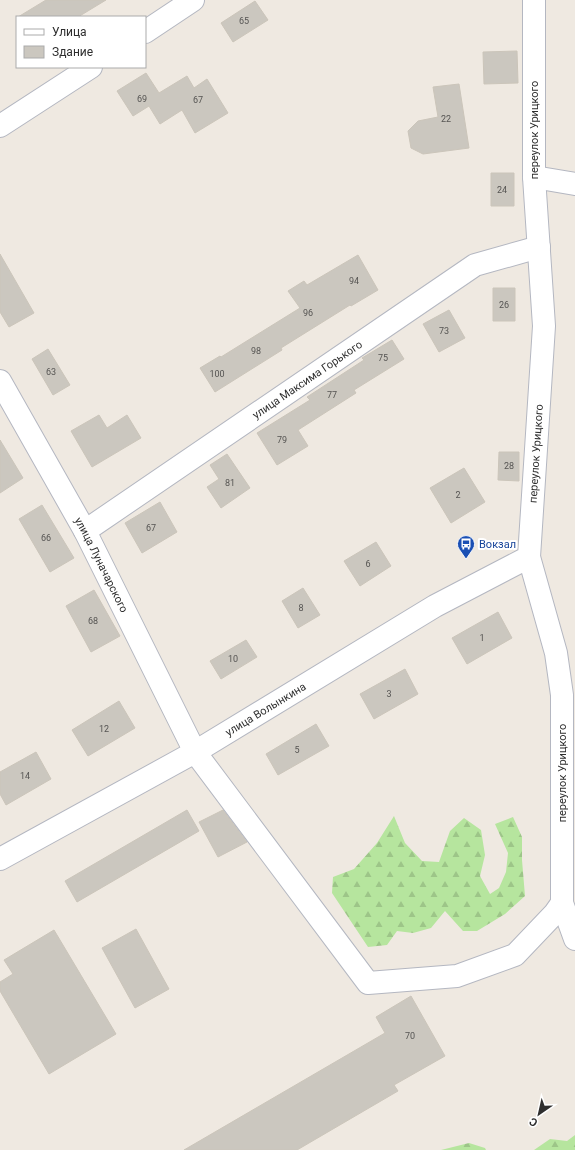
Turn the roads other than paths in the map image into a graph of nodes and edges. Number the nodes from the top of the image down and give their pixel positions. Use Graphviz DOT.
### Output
graph roads {
  1 [pos="193,0"];
  2 [pos="534,0"];
  3 [pos="146,31"];
  4 [pos="88,68"];
  5 [pos="0,126"];
  6 [pos="534,177"];
  7 [pos="575,184"];
  8 [pos="539,247"];
  9 [pos="0,381"];
  10 [pos="85,531"];
  11 [pos="529,557"];
  12 [pos="568,694"];
  13 [pos="195,752"];
  14 [pos="0,859"];
  15 [pos="562,903"];
  16 [pos="575,939"];
  1 -- 3 [label="street"];
  2 -- 6 [label="street, переулок Урицкого"];
  4 -- 5 [label="street"];
  6 -- 7 [label="street"];
  6 -- 8 [label="street, переулок Урицкого"];
  8 -- 10 [label="street, улица Максима Горького"];
  8 -- 11 [label="street, переулок Урицкого"];
  9 -- 10 [label="street, улица Луначарского"];
  10 -- 13 [label="street, улица Луначарского"];
  11 -- 12 [label="street, переулок Урицкого"];
  11 -- 13 [label="street, улица Волынкина"];
  12 -- 15 [label="street, переулок Урицкого"];
  13 -- 14 [label="street, улица Волынкина"];
  13 -- 15 [label="street, улица Луначарского"];
  15 -- 16 [label="street, переулок Урицкого"];
}
